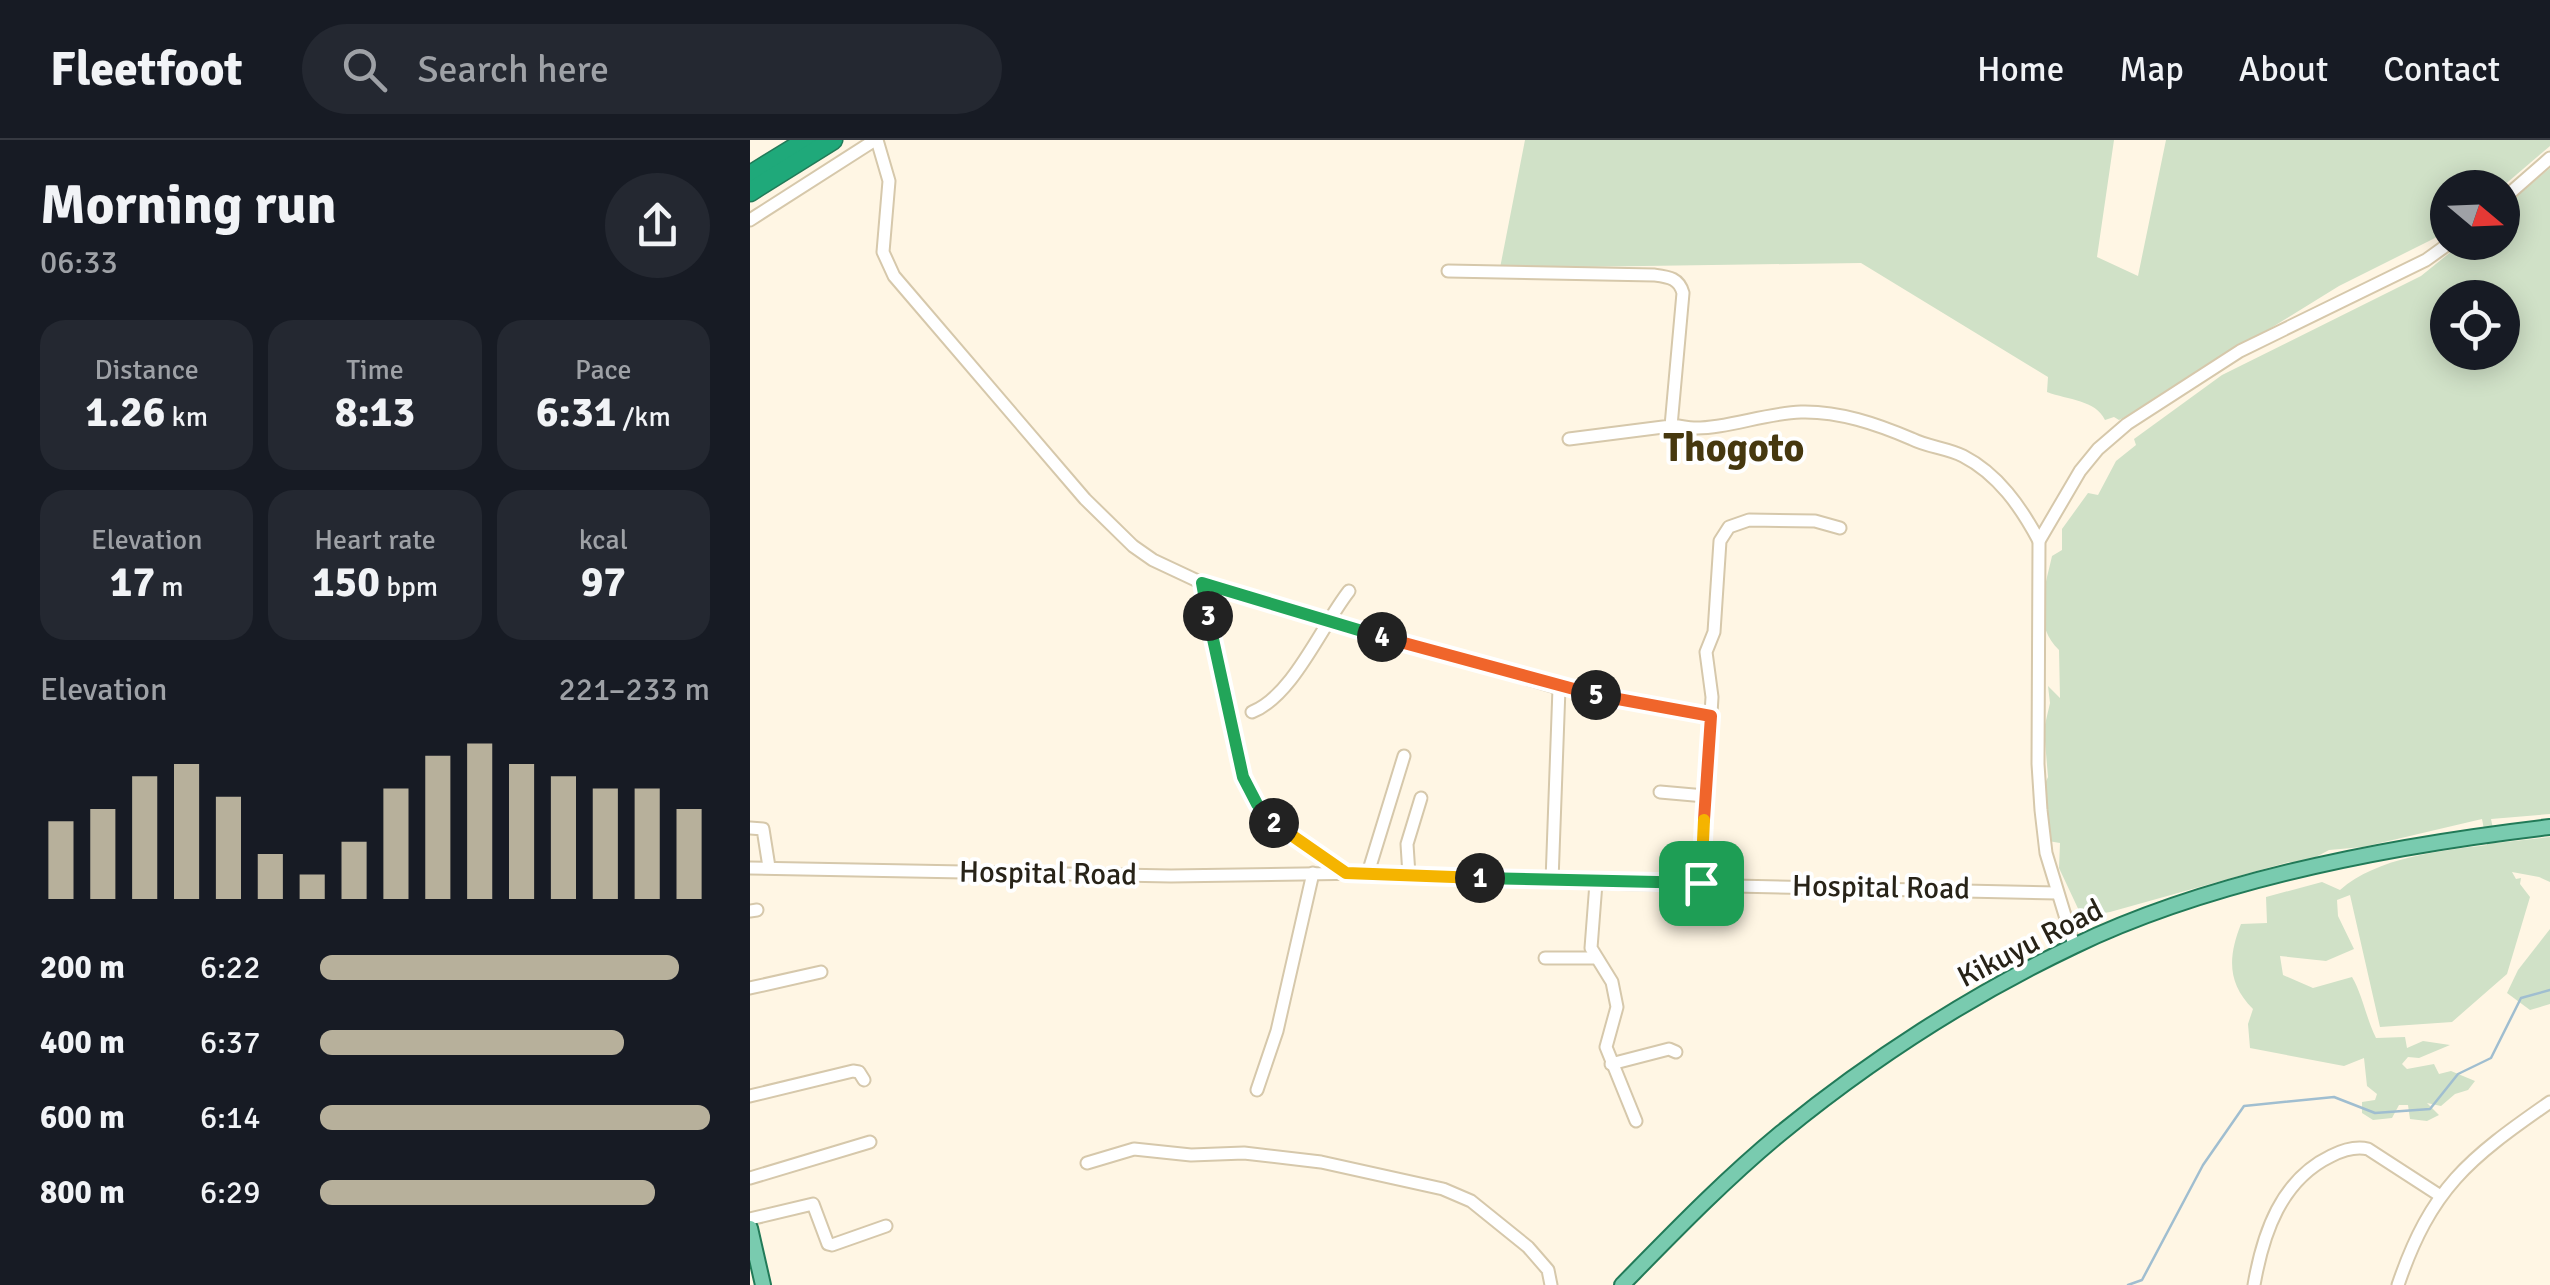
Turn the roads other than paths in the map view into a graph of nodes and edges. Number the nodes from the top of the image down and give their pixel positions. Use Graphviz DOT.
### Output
graph roads {
  1 [pos="807,140"];
  2 [pos="833,140"];
  3 [pos="876,140"];
  4 [pos="2550,158"];
  5 [pos="750,174"];
  6 [pos="2520,184"];
  7 [pos="750,192"];
  8 [pos="750,220"];
  9 [pos="2430,255"];
  10 [pos="1448,271"];
  11 [pos="1671,426"];
  12 [pos="1569,438"];
  13 [pos="1840,528"];
  14 [pos="2039,541"];
  15 [pos="1202,583"];
  16 [pos="1348,591"];
  17 [pos="1327,621"];
  18 [pos="1559,688"];
  19 [pos="1252,712"];
  20 [pos="1711,716"];
  21 [pos="1404,756"];
  22 [pos="1660,792"];
  23 [pos="1705,796"];
  24 [pos="1422,798"];
  25 [pos="2550,827"];
  26 [pos="750,828"];
  27 [pos="769,867"];
  28 [pos="750,868"];
  29 [pos="1313,873"];
  30 [pos="1346,873"];
  31 [pos="1368,873"];
  32 [pos="1408,875"];
  33 [pos="1552,881"];
  34 [pos="1596,882"];
  35 [pos="1701,883"];
  36 [pos="2057,893"];
  37 [pos="2074,945"];
  38 [pos="1546,958"];
  39 [pos="1596,958"];
  40 [pos="821,972"];
  41 [pos="750,988"];
  42 [pos="1676,1052"];
  43 [pos="1611,1064"];
  44 [pos="864,1080"];
  45 [pos="1257,1090"];
  46 [pos="750,1096"];
  47 [pos="2550,1102"];
  48 [pos="1636,1122"];
  49 [pos="870,1142"];
  50 [pos="1087,1163"];
  51 [pos="750,1178"];
  52 [pos="2439,1195"];
  53 [pos="750,1219"];
  54 [pos="886,1226"];
  55 [pos="750,1228"];
  56 [pos="758,1280"];
  57 [pos="1552,1285"];
  58 [pos="1622,1285"];
  59 [pos="2254,1285"];
  60 [pos="2398,1285"];
  1 -- 5 [label="highway"];
  2 -- 7 [label="highway"];
  3 -- 8 [label="street"];
  3 -- 15 [label="street"];
  4 -- 6 [label="street"];
  9 -- 14 [label="street"];
  10 -- 11 [label="street"];
  11 -- 12 [label="street"];
  11 -- 14 [label="street"];
  13 -- 20 [label="street"];
  14 -- 36 [label="street"];
  15 -- 17 [label="street"];
  15 -- 30 [label="street"];
  16 -- 17 [label="street"];
  17 -- 18 [label="street"];
  17 -- 19 [label="street"];
  18 -- 20 [label="street"];
  18 -- 33 [label="street"];
  20 -- 23 [label="street"];
  21 -- 31 [label="street"];
  22 -- 23 [label="street"];
  23 -- 35 [label="street"];
  24 -- 32 [label="street"];
  25 -- 37 [label="main road, Kikuyu Road"];
  26 -- 27 [label="street"];
  27 -- 28 [label="street, Hospital Road"];
  27 -- 29 [label="street, Hospital Road"];
  29 -- 30 [label="street, Hospital Road"];
  29 -- 45 [label="street"];
  30 -- 31 [label="street, Hospital Road"];
  31 -- 32 [label="street, Hospital Road"];
  32 -- 33 [label="street, Hospital Road"];
  33 -- 34 [label="street, Hospital Road"];
  34 -- 35 [label="street, Hospital Road"];
  34 -- 39 [label="street"];
  35 -- 36 [label="street, Hospital Road"];
  36 -- 37 [label="street"];
  37 -- 58 [label="main road, Kikuyu Road"];
  38 -- 39 [label="street"];
  39 -- 43 [label="street"];
  40 -- 41 [label="street"];
  42 -- 43 [label="street"];
  43 -- 48 [label="street"];
  44 -- 46 [label="street"];
  47 -- 52 [label="street"];
  49 -- 51 [label="street"];
  50 -- 57 [label="street"];
  52 -- 59 [label="street"];
  52 -- 60 [label="street"];
  53 -- 54 [label="street"];
  55 -- 56 [label="main road"];
}
